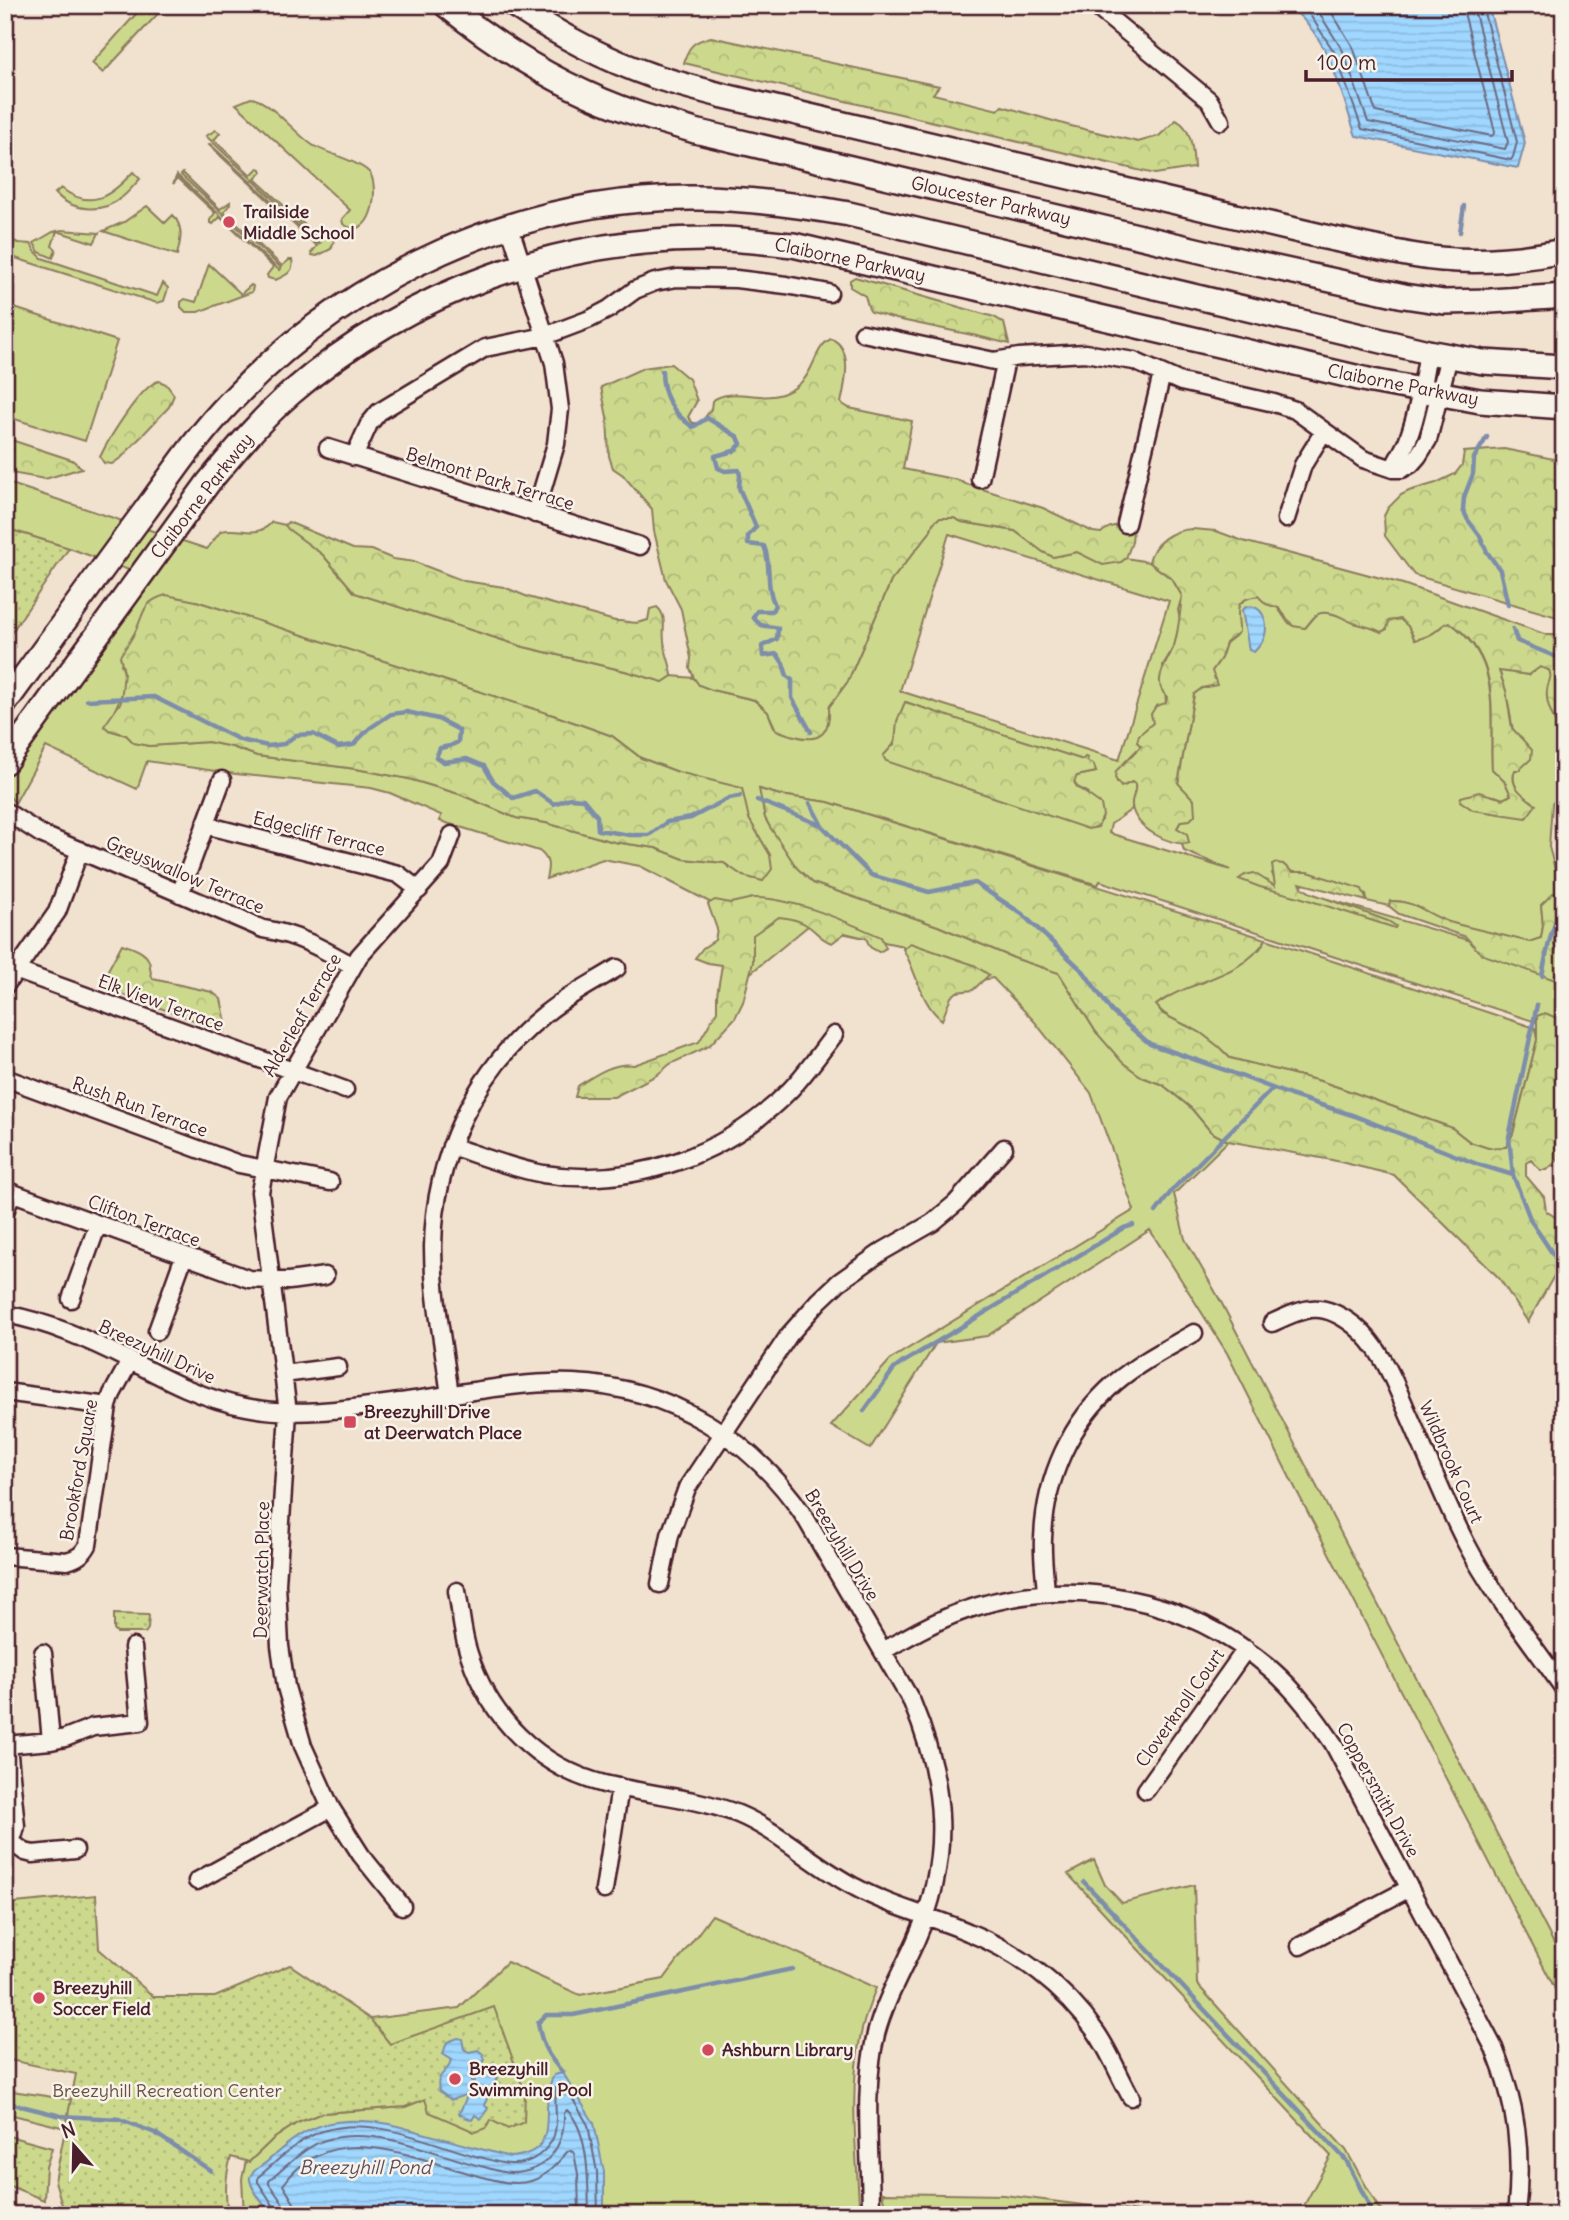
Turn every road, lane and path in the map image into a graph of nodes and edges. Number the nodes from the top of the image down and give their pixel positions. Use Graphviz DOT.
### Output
graph roads {
  1 [pos="446,5"];
  2 [pos="514,5"];
  3 [pos="1094,5"];
  4 [pos="1221,121"];
  5 [pos="509,225"];
  6 [pos="1564,251"];
  7 [pos="522,265"];
  8 [pos="829,293"];
  9 [pos="1564,295"];
  10 [pos="863,333"];
  11 [pos="545,336"];
  12 [pos="1439,354"];
  13 [pos="1006,360"];
  14 [pos="1564,367"];
  15 [pos="1162,374"];
  16 [pos="1431,392"];
  17 [pos="1564,407"];
  18 [pos="1324,431"];
  19 [pos="328,448"];
  20 [pos="354,457"];
  21 [pos="979,479"];
  22 [pos="535,514"];
  23 [pos="1286,519"];
  24 [pos="1126,524"];
  25 [pos="640,546"];
  26 [pos="5,703"];
  27 [pos="5,762"];
  28 [pos="222,780"];
  29 [pos="5,811"];
  30 [pos="205,825"];
  31 [pos="452,835"];
  32 [pos="80,850"];
  33 [pos="419,890"];
  34 [pos="180,894"];
  35 [pos="353,965"];
  36 [pos="11,967"];
  37 [pos="617,968"];
  38 [pos="5,986"];
  39 [pos="834,1035"];
  40 [pos="291,1072"];
  41 [pos="5,1078"];
  42 [pos="345,1090"];
  43 [pos="451,1146"];
  44 [pos="1004,1148"];
  45 [pos="263,1169"];
  46 [pos="330,1182"];
  47 [pos="9,1191"];
  48 [pos="5,1212"];
  49 [pos="98,1224"];
  50 [pos="184,1256"];
  51 [pos="325,1276"];
  52 [pos="271,1280"];
  53 [pos="71,1299"];
  54 [pos="5,1314"];
  55 [pos="1272,1323"];
  56 [pos="157,1331"];
  57 [pos="1194,1333"];
  58 [pos="130,1361"];
  59 [pos="338,1367"];
  60 [pos="284,1374"];
  61 [pos="5,1392"];
  62 [pos="450,1396"];
  63 [pos="108,1406"];
  64 [pos="288,1412"];
  65 [pos="723,1432"];
  66 [pos="5,1556"];
  67 [pos="660,1584"];
  68 [pos="457,1591"];
  69 [pos="1046,1593"];
  70 [pos="133,1647"];
  71 [pos="1246,1649"];
  72 [pos="883,1651"];
  73 [pos="43,1653"];
  74 [pos="1564,1689"];
  75 [pos="51,1741"];
  76 [pos="7,1745"];
  77 [pos="620,1787"];
  78 [pos="1146,1790"];
  79 [pos="331,1808"];
  80 [pos="8,1844"];
  81 [pos="75,1850"];
  82 [pos="197,1881"];
  83 [pos="1410,1888"];
  84 [pos="604,1890"];
  85 [pos="402,1906"];
  86 [pos="926,1916"];
  87 [pos="1300,1946"];
  88 [pos="1131,2097"];
  89 [pos="872,2215"];
  90 [pos="1516,2215"];
  1 -- 9 [label="main road, Gloucester Parkway"];
  2 -- 6 [label="main road"];
  3 -- 4 [label="street"];
  5 -- 7 [label="street"];
  5 -- 12 [label="main road, Claiborne Parkway"];
  5 -- 26 [label="main road, Claiborne Parkway"];
  7 -- 11 [label="street"];
  7 -- 16 [label="main road, Claiborne Parkway"];
  7 -- 27 [label="main road, Claiborne Parkway"];
  8 -- 11 [label="street"];
  10 -- 13 [label="street"];
  11 -- 20 [label="street"];
  11 -- 22 [label="street"];
  12 -- 14 [label="main road, Claiborne Parkway"];
  12 -- 16 [label="street"];
  13 -- 15 [label="street"];
  13 -- 21 [label="street"];
  15 -- 18 [label="street"];
  15 -- 24 [label="street"];
  16 -- 17 [label="main road, Claiborne Parkway"];
  16 -- 18 [label="street"];
  18 -- 23 [label="street"];
  19 -- 20 [label="street, Belmont Park Terrace"];
  20 -- 22 [label="street, Belmont Park Terrace"];
  22 -- 25 [label="street, Belmont Park Terrace"];
  28 -- 30 [label="street"];
  29 -- 32 [label="street, Greyswallow Terrace"];
  30 -- 33 [label="street, Edgecliff Terrace"];
  30 -- 34 [label="street"];
  31 -- 33 [label="street, Alderleaf Terrace"];
  32 -- 34 [label="street, Greyswallow Terrace"];
  32 -- 36 [label="street"];
  33 -- 35 [label="street, Alderleaf Terrace"];
  34 -- 35 [label="street, Greyswallow Terrace"];
  35 -- 40 [label="street, Alderleaf Terrace"];
  36 -- 38 [label="street"];
  36 -- 40 [label="street, Elk View Terrace"];
  37 -- 43 [label="street"];
  39 -- 43 [label="street"];
  40 -- 42 [label="street, Elk View Terrace"];
  40 -- 45 [label="street, Alderleaf Terrace"];
  41 -- 45 [label="street, Rush Run Terrace"];
  43 -- 62 [label="street"];
  44 -- 65 [label="street"];
  45 -- 46 [label="street, Rush Run Terrace"];
  45 -- 52 [label="street, Alderleaf Terrace"];
  47 -- 48 [label="street"];
  47 -- 49 [label="street, Clifton Terrace"];
  49 -- 50 [label="street, Clifton Terrace"];
  49 -- 53 [label="street"];
  50 -- 52 [label="street, Clifton Terrace"];
  50 -- 56 [label="street"];
  51 -- 52 [label="street, Clifton Terrace"];
  52 -- 60 [label="street, Alderleaf Terrace"];
  54 -- 58 [label="street, Breezyhill Drive"];
  55 -- 74 [label="street, Wildbrook Court"];
  57 -- 69 [label="street"];
  58 -- 63 [label="street, Brookford Square"];
  58 -- 64 [label="street, Breezyhill Drive"];
  59 -- 60 [label="street"];
  60 -- 64 [label="street, Alderleaf Terrace"];
  61 -- 63 [label="street"];
  62 -- 64 [label="street, Breezyhill Drive"];
  62 -- 65 [label="street, Breezyhill Drive"];
  63 -- 66 [label="street, Brookford Square"];
  64 -- 79 [label="street, Deerwatch Place"];
  65 -- 67 [label="street"];
  65 -- 72 [label="street, Breezyhill Drive"];
  68 -- 77 [label="street"];
  69 -- 71 [label="street, Coppersmith Drive"];
  69 -- 72 [label="street, Coppersmith Drive"];
  70 -- 75 [label="street"];
  71 -- 78 [label="street, Cloverknoll Court"];
  71 -- 83 [label="street, Coppersmith Drive"];
  72 -- 86 [label="street, Breezyhill Drive"];
  73 -- 75 [label="street"];
  75 -- 76 [label="street"];
  76 -- 80 [label="street"];
  77 -- 84 [label="street"];
  77 -- 86 [label="street"];
  79 -- 82 [label="street"];
  79 -- 85 [label="street, Deerwatch Place"];
  80 -- 81 [label="street"];
  83 -- 87 [label="street"];
  83 -- 90 [label="street, Coppersmith Drive"];
  86 -- 88 [label="street"];
  86 -- 89 [label="street, Breezyhill Drive"];
}
